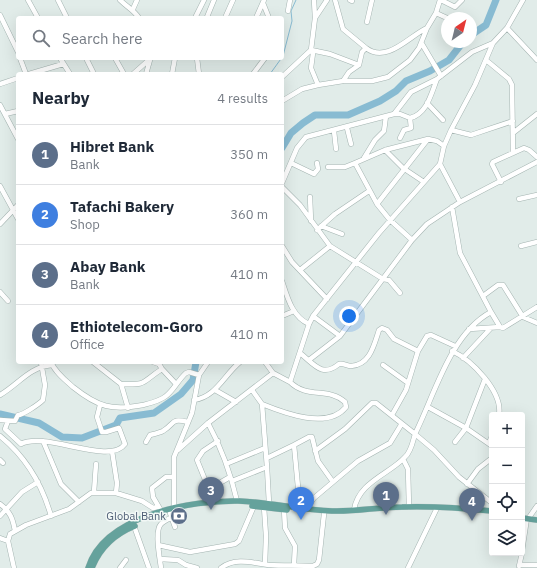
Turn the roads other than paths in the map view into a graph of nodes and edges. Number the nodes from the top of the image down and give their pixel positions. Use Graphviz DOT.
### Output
graph roads {
  1 [pos="28,0"];
  2 [pos="58,0"];
  3 [pos="120,0"];
  4 [pos="137,0"];
  5 [pos="204,0"];
  6 [pos="214,0"];
  7 [pos="233,0"];
  8 [pos="290,0"];
  9 [pos="314,0"];
  10 [pos="327,0"];
  11 [pos="335,0"];
  12 [pos="372,0"];
  13 [pos="440,0"];
  14 [pos="462,0"];
  15 [pos="523,0"];
  16 [pos="264,2"];
  17 [pos="133,9"];
  18 [pos="288,11"];
  19 [pos="436,13"];
  20 [pos="0,15"];
  21 [pos="441,15"];
  22 [pos="37,16"];
  23 [pos="66,16"];
  24 [pos="138,16"];
  25 [pos="196,16"];
  26 [pos="208,16"];
  27 [pos="226,16"];
  28 [pos="257,16"];
  29 [pos="268,16"];
  30 [pos="316,18"];
  31 [pos="367,22"];
  32 [pos="427,28"];
  33 [pos="507,28"];
  34 [pos="493,43"];
  35 [pos="422,44"];
  36 [pos="16,48"];
  37 [pos="366,48"];
  38 [pos="311,50"];
  39 [pos="21,60"];
  40 [pos="61,60"];
  41 [pos="87,60"];
  42 [pos="116,60"];
  43 [pos="149,60"];
  44 [pos="150,60"];
  45 [pos="175,60"];
  46 [pos="197,60"];
  47 [pos="264,60"];
  48 [pos="486,60"];
  49 [pos="537,60"];
  50 [pos="64,64"];
  51 [pos="359,65"];
  52 [pos="25,72"];
  53 [pos="38,72"];
  54 [pos="69,72"];
  55 [pos="93,72"];
  56 [pos="123,72"];
  57 [pos="135,72"];
  58 [pos="147,72"];
  59 [pos="172,72"];
  60 [pos="199,72"];
  61 [pos="254,72"];
  62 [pos="284,74"];
  63 [pos="439,77"];
  64 [pos="16,79"];
  65 [pos="344,81"];
  66 [pos="0,84"];
  67 [pos="318,85"];
  68 [pos="284,100"];
  69 [pos="427,102"];
  70 [pos="0,105"];
  71 [pos="16,111"];
  72 [pos="5,114"];
  73 [pos="394,114"];
  74 [pos="537,114"];
  75 [pos="386,116"];
  76 [pos="410,118"];
  77 [pos="443,120"];
  78 [pos="513,121"];
  79 [pos="347,128"];
  80 [pos="334,130"];
  81 [pos="451,130"];
  82 [pos="513,133"];
  83 [pos="16,135"];
  84 [pos="400,138"];
  85 [pos="428,139"];
  86 [pos="351,144"];
  87 [pos="444,146"];
  88 [pos="336,149"];
  89 [pos="385,150"];
  90 [pos="513,153"];
  91 [pos="537,157"];
  92 [pos="364,158"];
  93 [pos="537,162"];
  94 [pos="292,163"];
  95 [pos="317,163"];
  96 [pos="355,163"];
  97 [pos="440,164"];
  98 [pos="328,167"];
  99 [pos="403,168"];
  100 [pos="284,178"];
  101 [pos="424,182"];
  102 [pos="501,182"];
  103 [pos="0,186"];
  104 [pos="284,189"];
  105 [pos="368,191"];
  106 [pos="537,195"];
  107 [pos="310,197"];
  108 [pos="519,199"];
  109 [pos="460,202"];
  110 [pos="377,204"];
  111 [pos="16,207"];
  112 [pos="452,207"];
  113 [pos="13,210"];
  114 [pos="16,215"];
  115 [pos="390,220"];
  116 [pos="311,222"];
  117 [pos="0,224"];
  118 [pos="322,226"];
  119 [pos="317,230"];
  120 [pos="342,234"];
  121 [pos="412,240"];
  122 [pos="537,242"];
  123 [pos="330,246"];
  124 [pos="521,246"];
  125 [pos="284,249"];
  126 [pos="356,262"];
  127 [pos="300,270"];
  128 [pos="383,279"];
  129 [pos="284,285"];
  130 [pos="0,292"];
  131 [pos="400,292"];
  132 [pos="483,296"];
  133 [pos="327,298"];
  134 [pos="8,301"];
  135 [pos="537,307"];
  136 [pos="294,311"];
  137 [pos="491,312"];
  138 [pos="284,315"];
  139 [pos="313,316"];
  140 [pos="523,317"];
  141 [pos="537,323"];
  142 [pos="309,324"];
  143 [pos="500,327"];
  144 [pos="469,329"];
  145 [pos="490,329"];
  146 [pos="340,336"];
  147 [pos="455,346"];
  148 [pos="418,351"];
  149 [pos="452,352"];
  150 [pos="300,354"];
  151 [pos="464,358"];
  152 [pos="309,360"];
  153 [pos="41,364"];
  154 [pos="52,364"];
  155 [pos="96,364"];
  156 [pos="160,364"];
  157 [pos="206,364"];
  158 [pos="238,364"];
  159 [pos="266,364"];
  160 [pos="383,365"];
  161 [pos="162,369"];
  162 [pos="273,373"];
  163 [pos="197,374"];
  164 [pos="485,380"];
  165 [pos="290,382"];
  166 [pos="408,383"];
  167 [pos="121,384"];
  168 [pos="176,384"];
  169 [pos="215,390"];
  170 [pos="252,390"];
  171 [pos="0,395"];
  172 [pos="194,400"];
  173 [pos="236,402"];
  174 [pos="262,404"];
  175 [pos="100,405"];
  176 [pos="428,407"];
  177 [pos="128,408"];
  178 [pos="499,412"];
  179 [pos="392,415"];
  180 [pos="0,420"];
  181 [pos="8,421"];
  182 [pos="188,422"];
  183 [pos="208,423"];
  184 [pos="402,425"];
  185 [pos="466,428"];
  186 [pos="415,434"];
  187 [pos="0,436"];
  188 [pos="43,441"];
  189 [pos="218,441"];
  190 [pos="146,442"];
  191 [pos="455,442"];
  192 [pos="489,444"];
  193 [pos="294,445"];
  194 [pos="265,448"];
  195 [pos="112,451"];
  196 [pos="176,452"];
  197 [pos="315,452"];
  198 [pos="267,458"];
  199 [pos="403,459"];
  200 [pos="489,460"];
  201 [pos="96,464"];
  202 [pos="226,464"];
  203 [pos="267,468"];
  204 [pos="174,477"];
  205 [pos="231,479"];
  206 [pos="38,482"];
  207 [pos="333,482"];
  208 [pos="467,484"];
  209 [pos="94,492"];
  210 [pos="116,493"];
  211 [pos="237,501"];
  212 [pos="489,501"];
  213 [pos="79,502"];
  214 [pos="0,504"];
  215 [pos="266,505"];
  216 [pos="254,506"];
  217 [pos="537,506"];
  218 [pos="409,507"];
  219 [pos="300,508"];
  220 [pos="7,509"];
  221 [pos="284,509"];
  222 [pos="306,509"];
  223 [pos="437,509"];
  224 [pos="354,510"];
  225 [pos="489,511"];
  226 [pos="160,512"];
  227 [pos="172,513"];
  228 [pos="324,514"];
  229 [pos="489,514"];
  230 [pos="0,516"];
  231 [pos="51,516"];
  232 [pos="531,518"];
  233 [pos="134,526"];
  234 [pos="175,527"];
  235 [pos="15,531"];
  236 [pos="0,538"];
  237 [pos="8,540"];
  238 [pos="525,541"];
  239 [pos="158,545"];
  240 [pos="521,556"];
  241 [pos="160,559"];
  242 [pos="126,560"];
  243 [pos="294,565"];
  244 [pos="537,565"];
  245 [pos="268,566"];
  246 [pos="519,566"];
  247 [pos="14,568"];
  248 [pos="88,568"];
  249 [pos="92,568"];
  250 [pos="120,568"];
  251 [pos="149,568"];
  252 [pos="162,568"];
  253 [pos="197,568"];
  254 [pos="221,568"];
  255 [pos="408,568"];
  1 -- 22 [label="street"];
  2 -- 23 [label="street"];
  3 -- 17 [label="street"];
  4 -- 17 [label="street"];
  5 -- 25 [label="street"];
  6 -- 26 [label="street"];
  7 -- 27 [label="street"];
  8 -- 18 [label="street"];
  9 -- 30 [label="street"];
  10 -- 30 [label="street"];
  11 -- 37 [label="street"];
  12 -- 31 [label="street"];
  13 -- 14 [label="street"];
  13 -- 19 [label="street"];
  15 -- 33 [label="street"];
  16 -- 28 [label="street"];
  16 -- 29 [label="street"];
  17 -- 24 [label="street"];
  19 -- 21 [label="street"];
  19 -- 32 [label="street"];
  20 -- 36 [label="street"];
  30 -- 38 [label="street"];
  32 -- 35 [label="street"];
  32 -- 37 [label="street"];
  33 -- 34 [label="street"];
  33 -- 49 [label="street"];
  34 -- 48 [label="street"];
  34 -- 63 [label="street"];
  35 -- 63 [label="street"];
  35 -- 65 [label="street"];
  37 -- 51 [label="street"];
  38 -- 51 [label="street"];
  38 -- 62 [label="street"];
  38 -- 67 [label="street"];
  39 -- 52 [label="street"];
  40 -- 50 [label="street"];
  41 -- 55 [label="street"];
  42 -- 56 [label="street"];
  43 -- 57 [label="street"];
  44 -- 58 [label="street"];
  45 -- 59 [label="street"];
  46 -- 60 [label="street"];
  47 -- 61 [label="street"];
  48 -- 78 [label="street"];
  48 -- 81 [label="street"];
  50 -- 53 [label="street"];
  50 -- 54 [label="street"];
  51 -- 65 [label="street"];
  63 -- 69 [label="street"];
  63 -- 73 [label="street"];
  64 -- 66 [label="street"];
  65 -- 67 [label="street"];
  67 -- 68 [label="street"];
  69 -- 76 [label="street"];
  69 -- 77 [label="street"];
  70 -- 72 [label="street"];
  71 -- 72 [label="street"];
  72 -- 83 [label="street"];
  73 -- 75 [label="street"];
  73 -- 76 [label="street"];
  74 -- 82 [label="street"];
  75 -- 79 [label="street"];
  75 -- 92 [label="street"];
  76 -- 84 [label="street"];
  78 -- 81 [label="street"];
  78 -- 82 [label="street"];
  79 -- 80 [label="street"];
  79 -- 86 [label="street"];
  80 -- 88 [label="street"];
  80 -- 94 [label="street"];
  81 -- 87 [label="street"];
  82 -- 90 [label="street"];
  85 -- 87 [label="street"];
  85 -- 89 [label="street"];
  85 -- 99 [label="street"];
  87 -- 97 [label="street"];
  89 -- 92 [label="street"];
  89 -- 99 [label="street"];
  90 -- 91 [label="street"];
  90 -- 102 [label="street"];
  92 -- 96 [label="street"];
  93 -- 102 [label="street"];
  94 -- 95 [label="street"];
  94 -- 100 [label="street"];
  96 -- 98 [label="street"];
  96 -- 105 [label="street"];
  97 -- 101 [label="street"];
  97 -- 109 [label="street"];
  99 -- 101 [label="street"];
  99 -- 110 [label="street"];
  101 -- 115 [label="street"];
  102 -- 109 [label="street"];
  103 -- 113 [label="street"];
  104 -- 116 [label="street"];
  105 -- 110 [label="street"];
  105 -- 118 [label="street"];
  106 -- 108 [label="street"];
  107 -- 116 [label="street"];
  109 -- 112 [label="street"];
  110 -- 115 [label="street"];
  111 -- 113 [label="street"];
  112 -- 121 [label="street"];
  112 -- 132 [label="street"];
  113 -- 114 [label="street"];
  113 -- 117 [label="street"];
  115 -- 121 [label="street"];
  115 -- 126 [label="street"];
  116 -- 119 [label="street"];
  118 -- 119 [label="street"];
  118 -- 120 [label="street"];
  119 -- 123 [label="street"];
  121 -- 128 [label="street"];
  122 -- 124 [label="street"];
  123 -- 126 [label="street"];
  123 -- 127 [label="street"];
  125 -- 127 [label="street"];
  126 -- 128 [label="street"];
  126 -- 133 [label="street"];
  127 -- 133 [label="street"];
  128 -- 131 [label="street"];
  128 -- 146 [label="street"];
  129 -- 136 [label="street"];
  130 -- 134 [label="street"];
  132 -- 137 [label="street"];
  132 -- 140 [label="street"];
  133 -- 139 [label="street"];
  135 -- 140 [label="street"];
  136 -- 138 [label="street"];
  136 -- 142 [label="street"];
  137 -- 143 [label="street"];
  137 -- 144 [label="street"];
  139 -- 142 [label="street"];
  139 -- 146 [label="street"];
  140 -- 141 [label="street"];
  140 -- 143 [label="street"];
  142 -- 150 [label="street"];
  143 -- 145 [label="street"];
  144 -- 145 [label="street"];
  144 -- 147 [label="street"];
  145 -- 151 [label="street"];
  146 -- 152 [label="street"];
  147 -- 148 [label="street"];
  147 -- 149 [label="street"];
  148 -- 152 [label="street"];
  148 -- 166 [label="street"];
  149 -- 151 [label="street"];
  149 -- 176 [label="street"];
  150 -- 152 [label="street"];
  150 -- 165 [label="street"];
  151 -- 164 [label="street"];
  153 -- 171 [label="street"];
  153 -- 181 [label="street"];
  154 -- 175 [label="street"];
  155 -- 167 [label="street"];
  156 -- 161 [label="street"];
  157 -- 163 [label="street"];
  158 -- 169 [label="street"];
  159 -- 162 [label="street"];
  160 -- 166 [label="street"];
  161 -- 167 [label="street"];
  161 -- 168 [label="street"];
  162 -- 165 [label="street"];
  162 -- 170 [label="street"];
  163 -- 168 [label="street"];
  163 -- 172 [label="street"];
  164 -- 178 [label="street"];
  164 -- 185 [label="street"];
  165 -- 174 [label="street"];
  166 -- 179 [label="street"];
  167 -- 177 [label="street"];
  168 -- 177 [label="street"];
  169 -- 172 [label="street"];
  169 -- 173 [label="street"];
  170 -- 173 [label="street"];
  170 -- 174 [label="street"];
  172 -- 182 [label="street"];
  173 -- 183 [label="street"];
  174 -- 194 [label="street"];
  175 -- 177 [label="street"];
  175 -- 195 [label="street"];
  176 -- 185 [label="street"];
  176 -- 186 [label="street"];
  179 -- 184 [label="street"];
  179 -- 197 [label="street"];
  180 -- 181 [label="street"];
  181 -- 188 [label="street"];
  182 -- 190 [label="street"];
  182 -- 196 [label="street"];
  183 -- 189 [label="street"];
  183 -- 196 [label="street"];
  184 -- 186 [label="street"];
  184 -- 207 [label="street"];
  185 -- 191 [label="street"];
  185 -- 192 [label="street"];
  186 -- 199 [label="street"];
  186 -- 208 [label="street"];
  187 -- 206 [label="street"];
  188 -- 195 [label="street"];
  188 -- 213 [label="street"];
  189 -- 202 [label="street"];
  189 -- 205 [label="street"];
  193 -- 197 [label="street"];
  193 -- 198 [label="street"];
  193 -- 219 [label="street"];
  194 -- 198 [label="street"];
  194 -- 202 [label="street"];
  195 -- 210 [label="street"];
  196 -- 204 [label="street"];
  197 -- 207 [label="street"];
  198 -- 203 [label="street"];
  199 -- 218 [label="street"];
  199 -- 224 [label="street"];
  200 -- 208 [label="street"];
  201 -- 209 [label="street"];
  202 -- 205 [label="street"];
  203 -- 205 [label="street"];
  203 -- 215 [label="street"];
  204 -- 226 [label="street"];
  204 -- 227 [label="street"];
  205 -- 211 [label="street"];
  206 -- 220 [label="street"];
  206 -- 231 [label="street"];
  207 -- 222 [label="street"];
  208 -- 212 [label="street"];
  209 -- 210 [label="street"];
  209 -- 213 [label="street"];
  210 -- 226 [label="street"];
  211 -- 215 [label="main road"];
  211 -- 227 [label="main road"];
  213 -- 231 [label="street"];
  214 -- 220 [label="street"];
  215 -- 216 [label="main road"];
  215 -- 219 [label="main road"];
  215 -- 221 [label="main road"];
  215 -- 245 [label="street"];
  216 -- 227 [label="main road"];
  216 -- 239 [label="street"];
  217 -- 232 [label="street"];
  218 -- 223 [label="main road"];
  218 -- 224 [label="main road"];
  219 -- 222 [label="main road"];
  220 -- 230 [label="street"];
  220 -- 235 [label="street"];
  221 -- 228 [label="main road"];
  221 -- 243 [label="street"];
  222 -- 224 [label="main road"];
  223 -- 225 [label="main road"];
  223 -- 228 [label="main road"];
  223 -- 229 [label="main road"];
  223 -- 255 [label="street"];
  226 -- 227 [label="main road"];
  226 -- 233 [label="main road"];
  226 -- 248 [label="main road"];
  227 -- 234 [label="street"];
  227 -- 239 [label="street"];
  228 -- 243 [label="street"];
  231 -- 235 [label="street"];
  232 -- 238 [label="street"];
  233 -- 249 [label="main road"];
  233 -- 251 [label="street"];
  235 -- 237 [label="street"];
  236 -- 237 [label="street"];
  237 -- 247 [label="street"];
  239 -- 241 [label="street"];
  240 -- 246 [label="street"];
  241 -- 252 [label="street"];
  241 -- 253 [label="street"];
  242 -- 250 [label="street"];
  243 -- 245 [label="street"];
  244 -- 246 [label="street"];
  245 -- 254 [label="street"];
}
